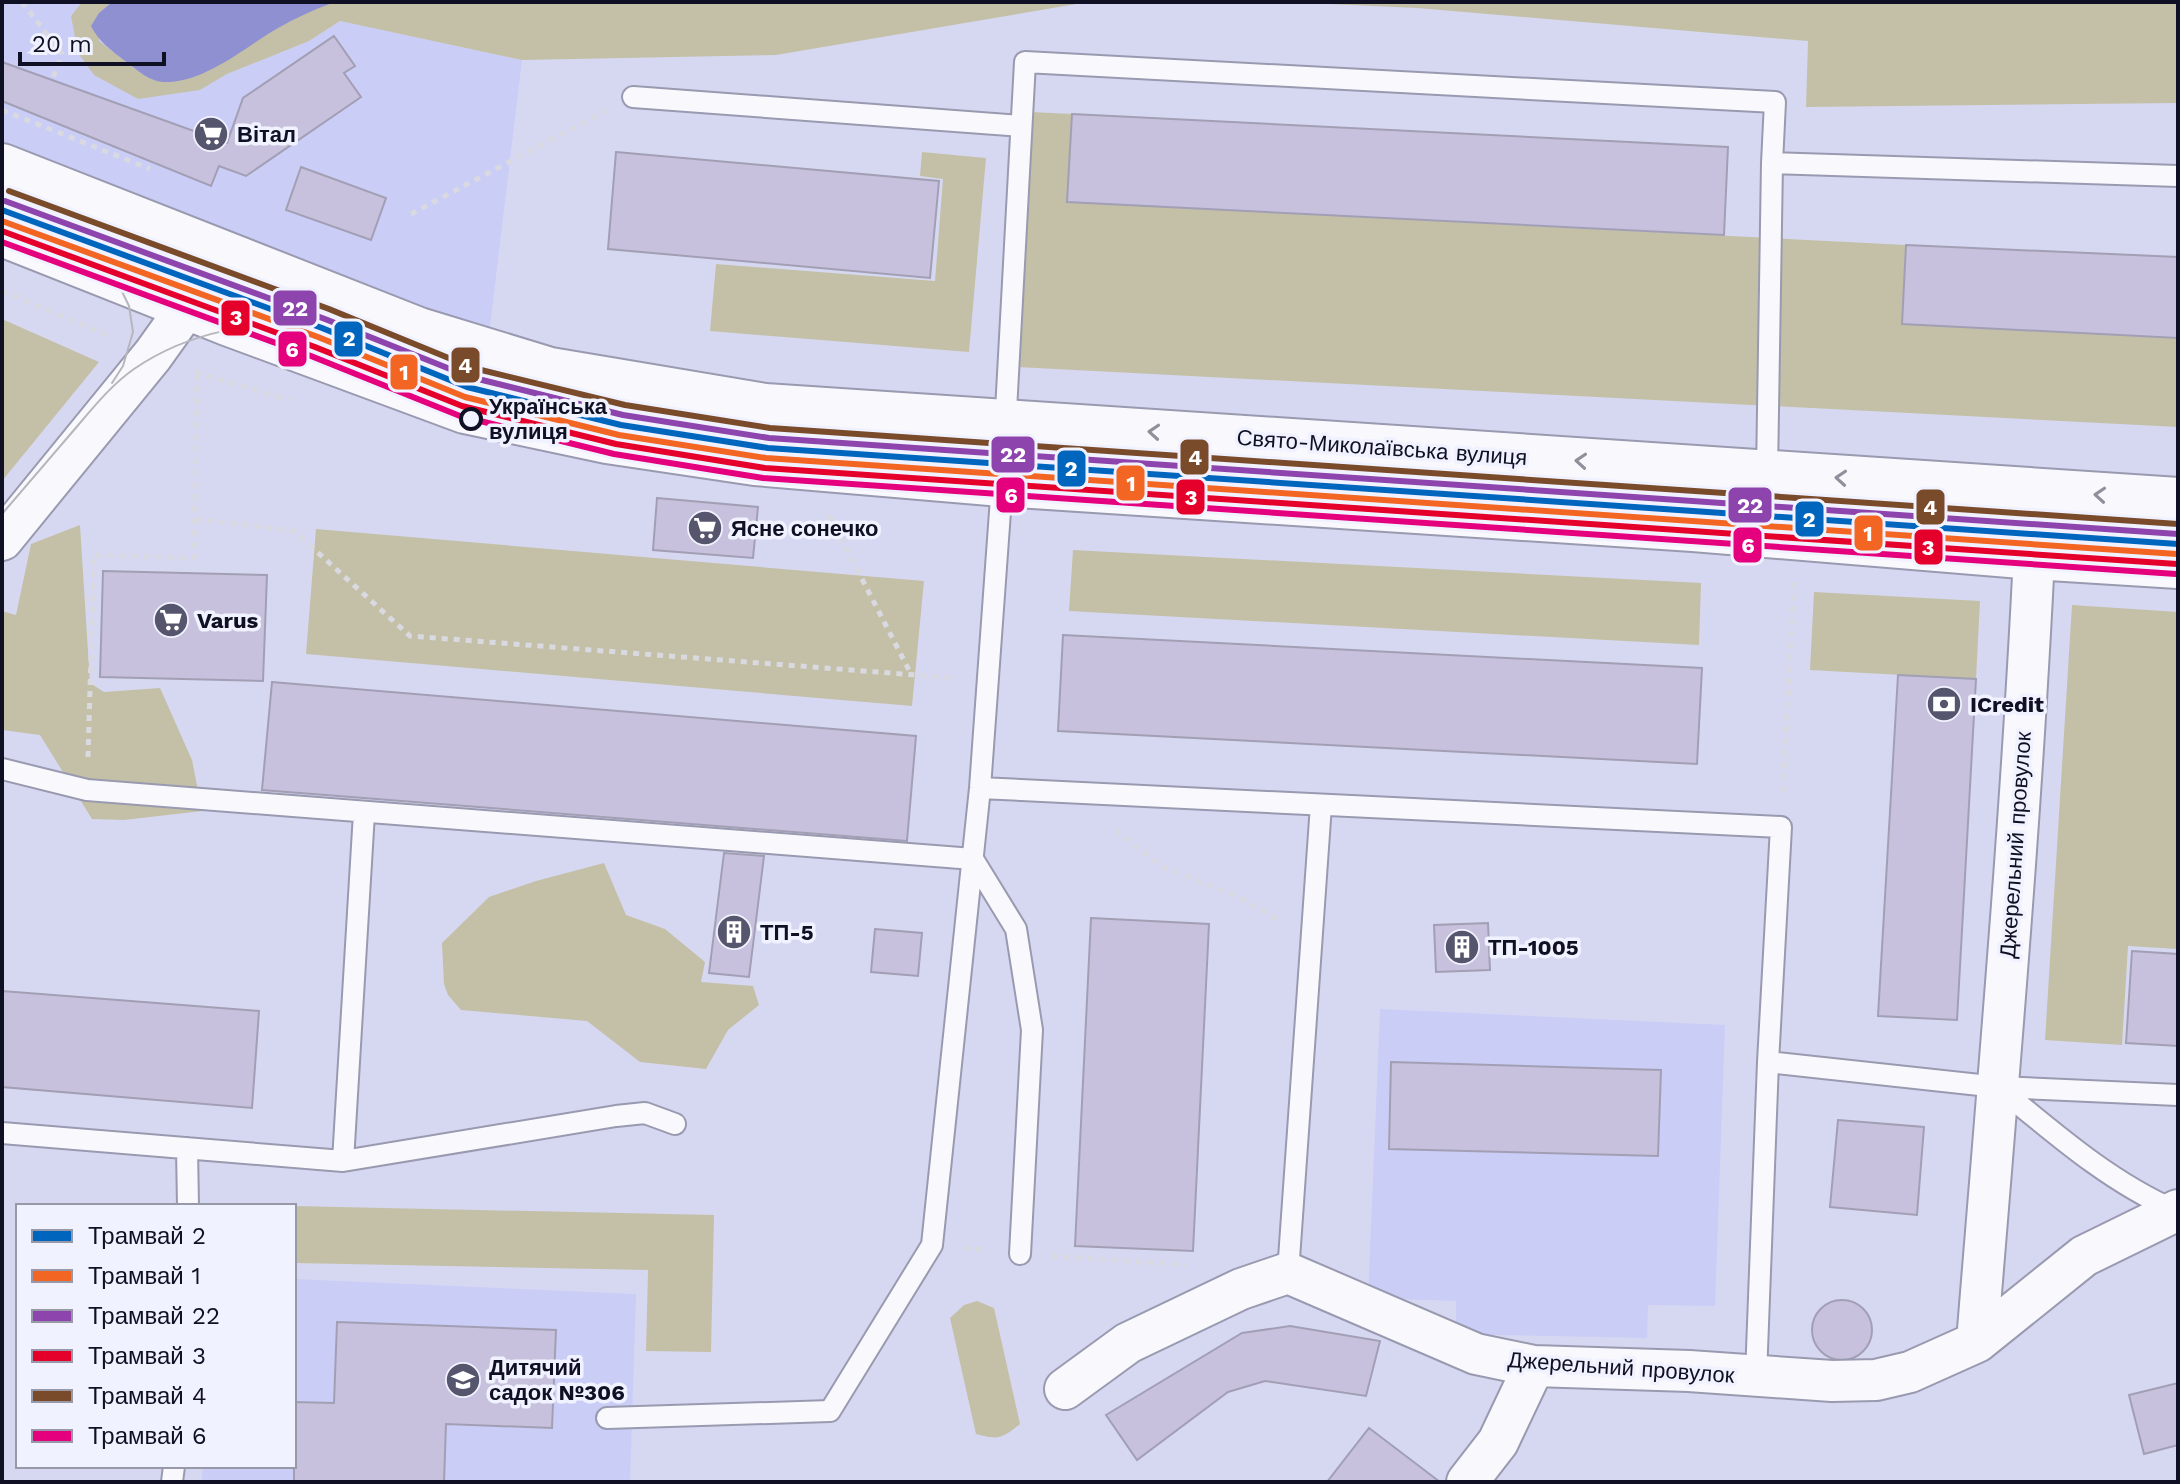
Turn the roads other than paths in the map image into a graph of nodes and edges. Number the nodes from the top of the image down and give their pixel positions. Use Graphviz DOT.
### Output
graph roads {
  1 [pos="633,97"];
  2 [pos="1021,126"];
  3 [pos="1772,163"];
  4 [pos="2,166"];
  5 [pos="2178,176"];
  6 [pos="2,234"];
  7 [pos="212,248"];
  8 [pos="188,306"];
  9 [pos="1005,422"];
  10 [pos="1767,473"];
  11 [pos="1002,484"];
  12 [pos="2037,491"];
  13 [pos="2178,500"];
  14 [pos="1781,536"];
  15 [pos="2,540"];
  16 [pos="2034,557"];
  17 [pos="2178,566"];
  18 [pos="2,769"];
  19 [pos="980,788"];
  20 [pos="1321,805"];
  21 [pos="364,813"];
  22 [pos="973,859"];
  23 [pos="1768,1062"];
  24 [pos="1998,1087"];
  25 [pos="2178,1095"];
  26 [pos="675,1124"];
  27 [pos="2,1133"];
  28 [pos="187,1148"];
  29 [pos="343,1161"];
  30 [pos="188,1204"];
  31 [pos="2177,1210"];
  32 [pos="1020,1254"];
  33 [pos="1288,1273"];
  34 [pos="1977,1342"];
  35 [pos="1534,1366"];
  36 [pos="1756,1376"];
  37 [pos="1065,1389"];
  38 [pos="607,1418"];
  39 [pos="1467,1482"];
  1 -- 2 [label="lane"];
  2 -- 3 [label="lane"];
  2 -- 9 [label="lane"];
  3 -- 5 [label="lane"];
  3 -- 10 [label="lane"];
  4 -- 7 [label="main road, Свято-Миколаївська вулиця"];
  6 -- 8 [label="main road"];
  7 -- 8 [label="street"];
  7 -- 9 [label="main road, Свято-Миколаївська вулиця"];
  8 -- 11 [label="main road"];
  8 -- 15 [label="street"];
  10 -- 9 [label="main road, Свято-Миколаївська вулиця, one-way"];
  9 -- 11 [label="lane"];
  12 -- 10 [label="main road, Свято-Миколаївська вулиця, one-way"];
  10 -- 14 [label="lane"];
  11 -- 14 [label="main road"];
  11 -- 19 [label="lane"];
  13 -- 12 [label="main road, Свято-Миколаївська вулиця, one-way"];
  12 -- 16 [label="street, Джерельний провулок"];
  14 -- 16 [label="main road"];
  16 -- 17 [label="main road"];
  16 -- 24 [label="street, Джерельний провулок"];
  18 -- 21 [label="lane"];
  19 -- 20 [label="lane"];
  19 -- 22 [label="lane"];
  20 -- 23 [label="lane"];
  20 -- 33 [label="lane"];
  21 -- 22 [label="lane"];
  21 -- 29 [label="lane"];
  22 -- 32 [label="lane"];
  22 -- 38 [label="lane"];
  23 -- 24 [label="lane"];
  23 -- 36 [label="lane"];
  24 -- 25 [label="lane"];
  24 -- 31 [label="lane"];
  24 -- 34 [label="street, Джерельний провулок"];
  26 -- 29 [label="lane"];
  27 -- 28 [label="lane"];
  28 -- 29 [label="lane"];
  28 -- 30 [label="lane"];
  31 -- 34 [label="street, Джерельний провулок"];
  33 -- 35 [label="street, Джерельний провулок"];
  33 -- 37 [label="street"];
  34 -- 36 [label="street, Джерельний провулок"];
  35 -- 36 [label="street, Джерельний провулок"];
  35 -- 39 [label="street"];
}
